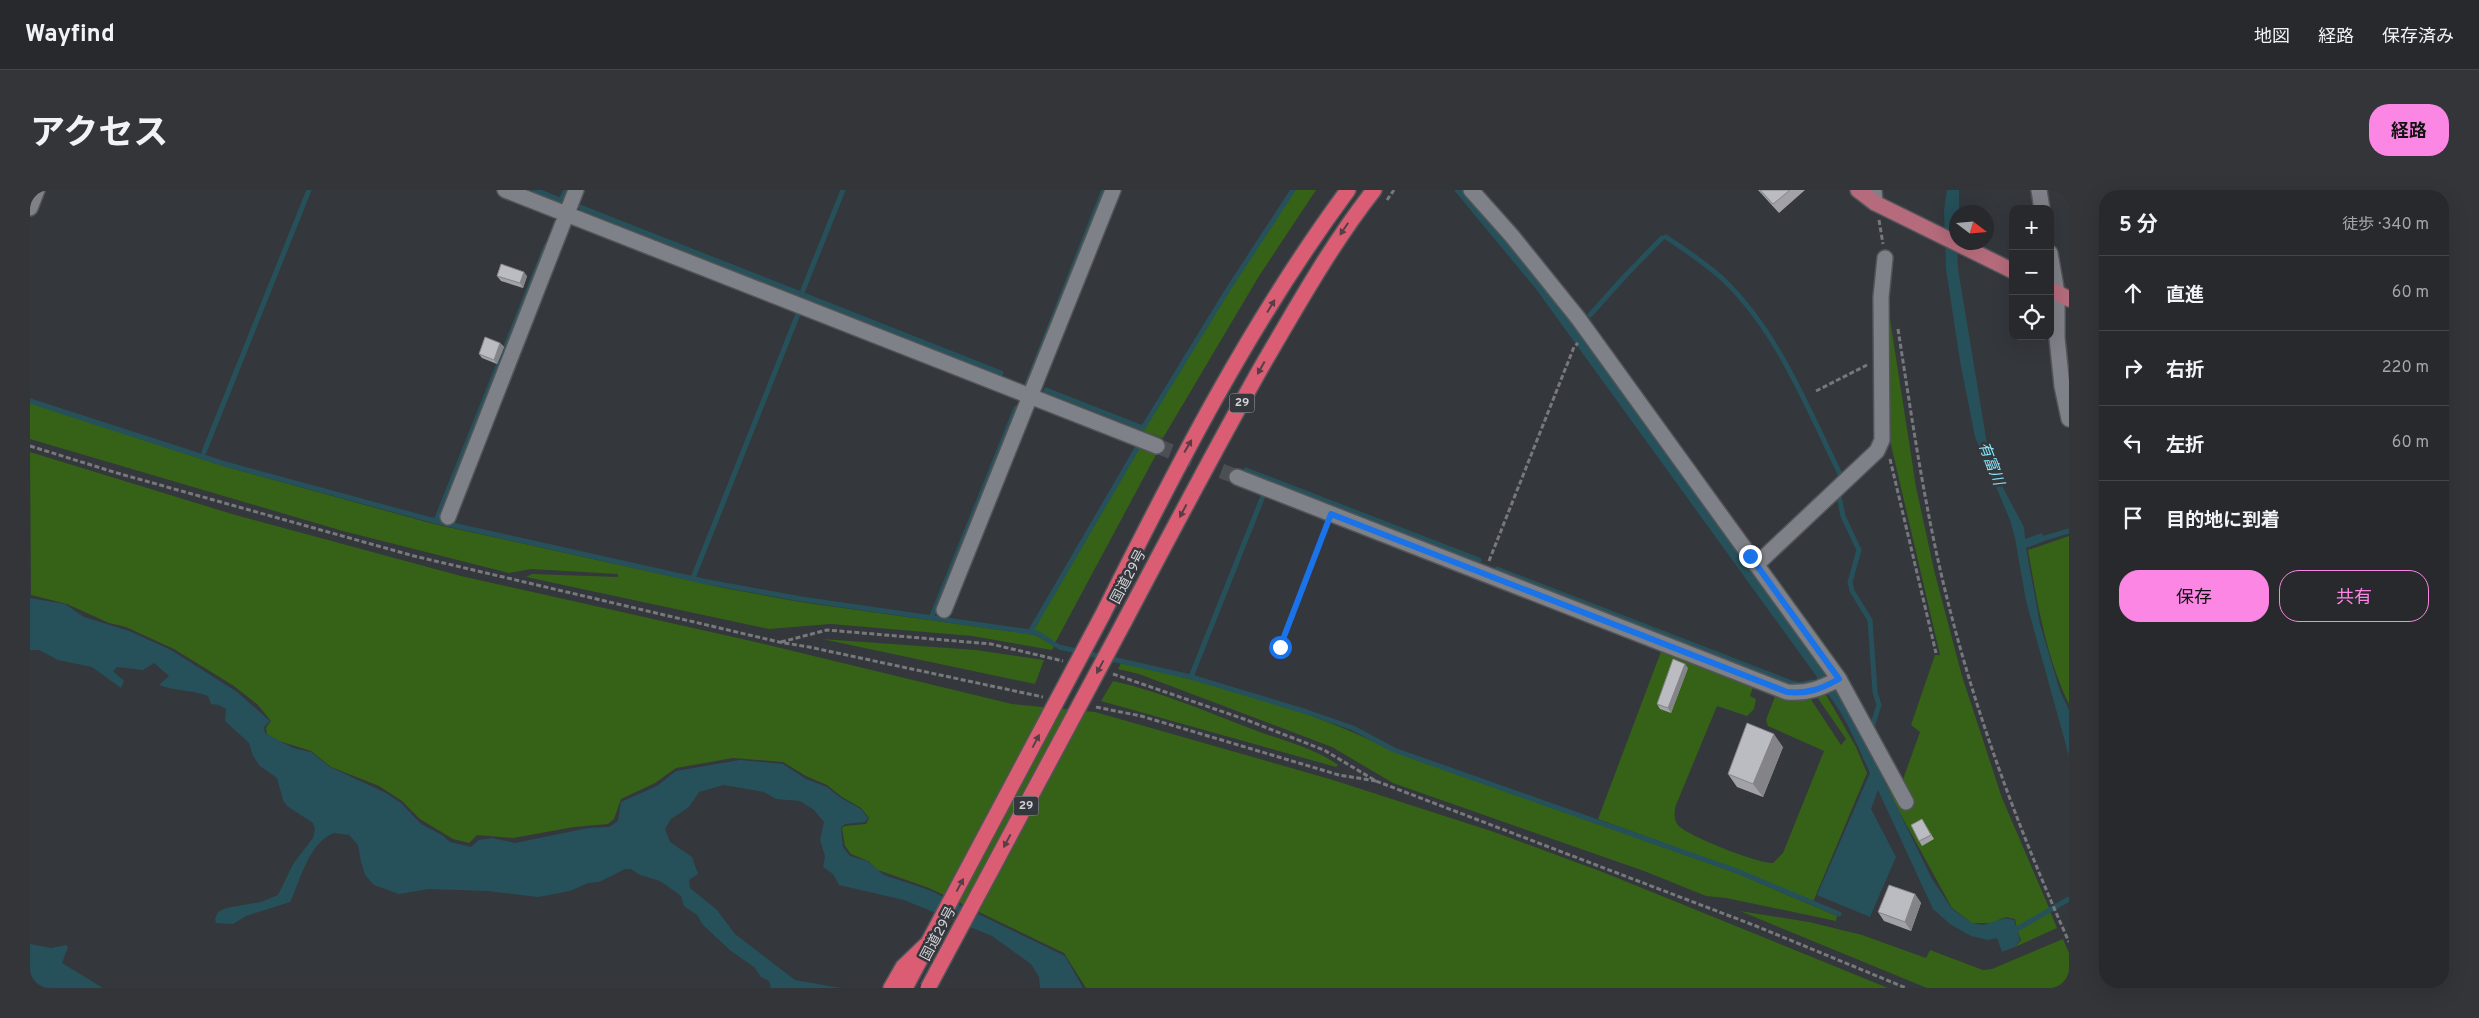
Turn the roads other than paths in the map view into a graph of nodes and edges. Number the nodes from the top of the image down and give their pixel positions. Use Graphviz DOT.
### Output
graph roads {
  1 [pos="37,190"];
  2 [pos="505,190"];
  3 [pos="576,190"];
  4 [pos="1113,190"];
  5 [pos="1348,190"];
  6 [pos="1374,190"];
  7 [pos="1472,190"];
  8 [pos="1858,190"];
  9 [pos="2039,190"];
  10 [pos="1875,196"];
  11 [pos="2041,205"];
  12 [pos="30,208"];
  13 [pos="566,214"];
  14 [pos="1885,258"];
  15 [pos="2009,269"];
  16 [pos="2054,271"];
  17 [pos="2059,294"];
  18 [pos="1032,395"];
  19 [pos="2069,419"];
  20 [pos="1157,446"];
  21 [pos="1237,477"];
  22 [pos="448,517"];
  23 [pos="1756,565"];
  24 [pos="944,610"];
  25 [pos="1839,679"];
  26 [pos="1906,802"];
  27 [pos="928,943"];
  28 [pos="891,988"];
  29 [pos="905,988"];
  30 [pos="928,988"];
  1 -- 12 [label="street"];
  2 -- 13 [label="street"];
  3 -- 13 [label="street"];
  4 -- 18 [label="street"];
  27 -- 5 [label="highway, 国道29号 / 29, one-way, bridge"];
  6 -- 30 [label="highway, 国道29号 / 29, one-way, bridge"];
  7 -- 23 [label="street"];
  8 -- 10 [label="main road"];
  9 -- 11 [label="street"];
  10 -- 15 [label="main road"];
  13 -- 18 [label="street"];
  13 -- 22 [label="street"];
  14 -- 23 [label="street"];
  16 -- 17 [label="street"];
  17 -- 19 [label="street"];
  18 -- 20 [label="street"];
  18 -- 24 [label="street"];
  21 -- 25 [label="street"];
  23 -- 25 [label="street"];
  25 -- 26 [label="street"];
  27 -- 28 [label="highway, 29"];
  27 -- 29 [label="highway, 国道29号 / 29"];
}
